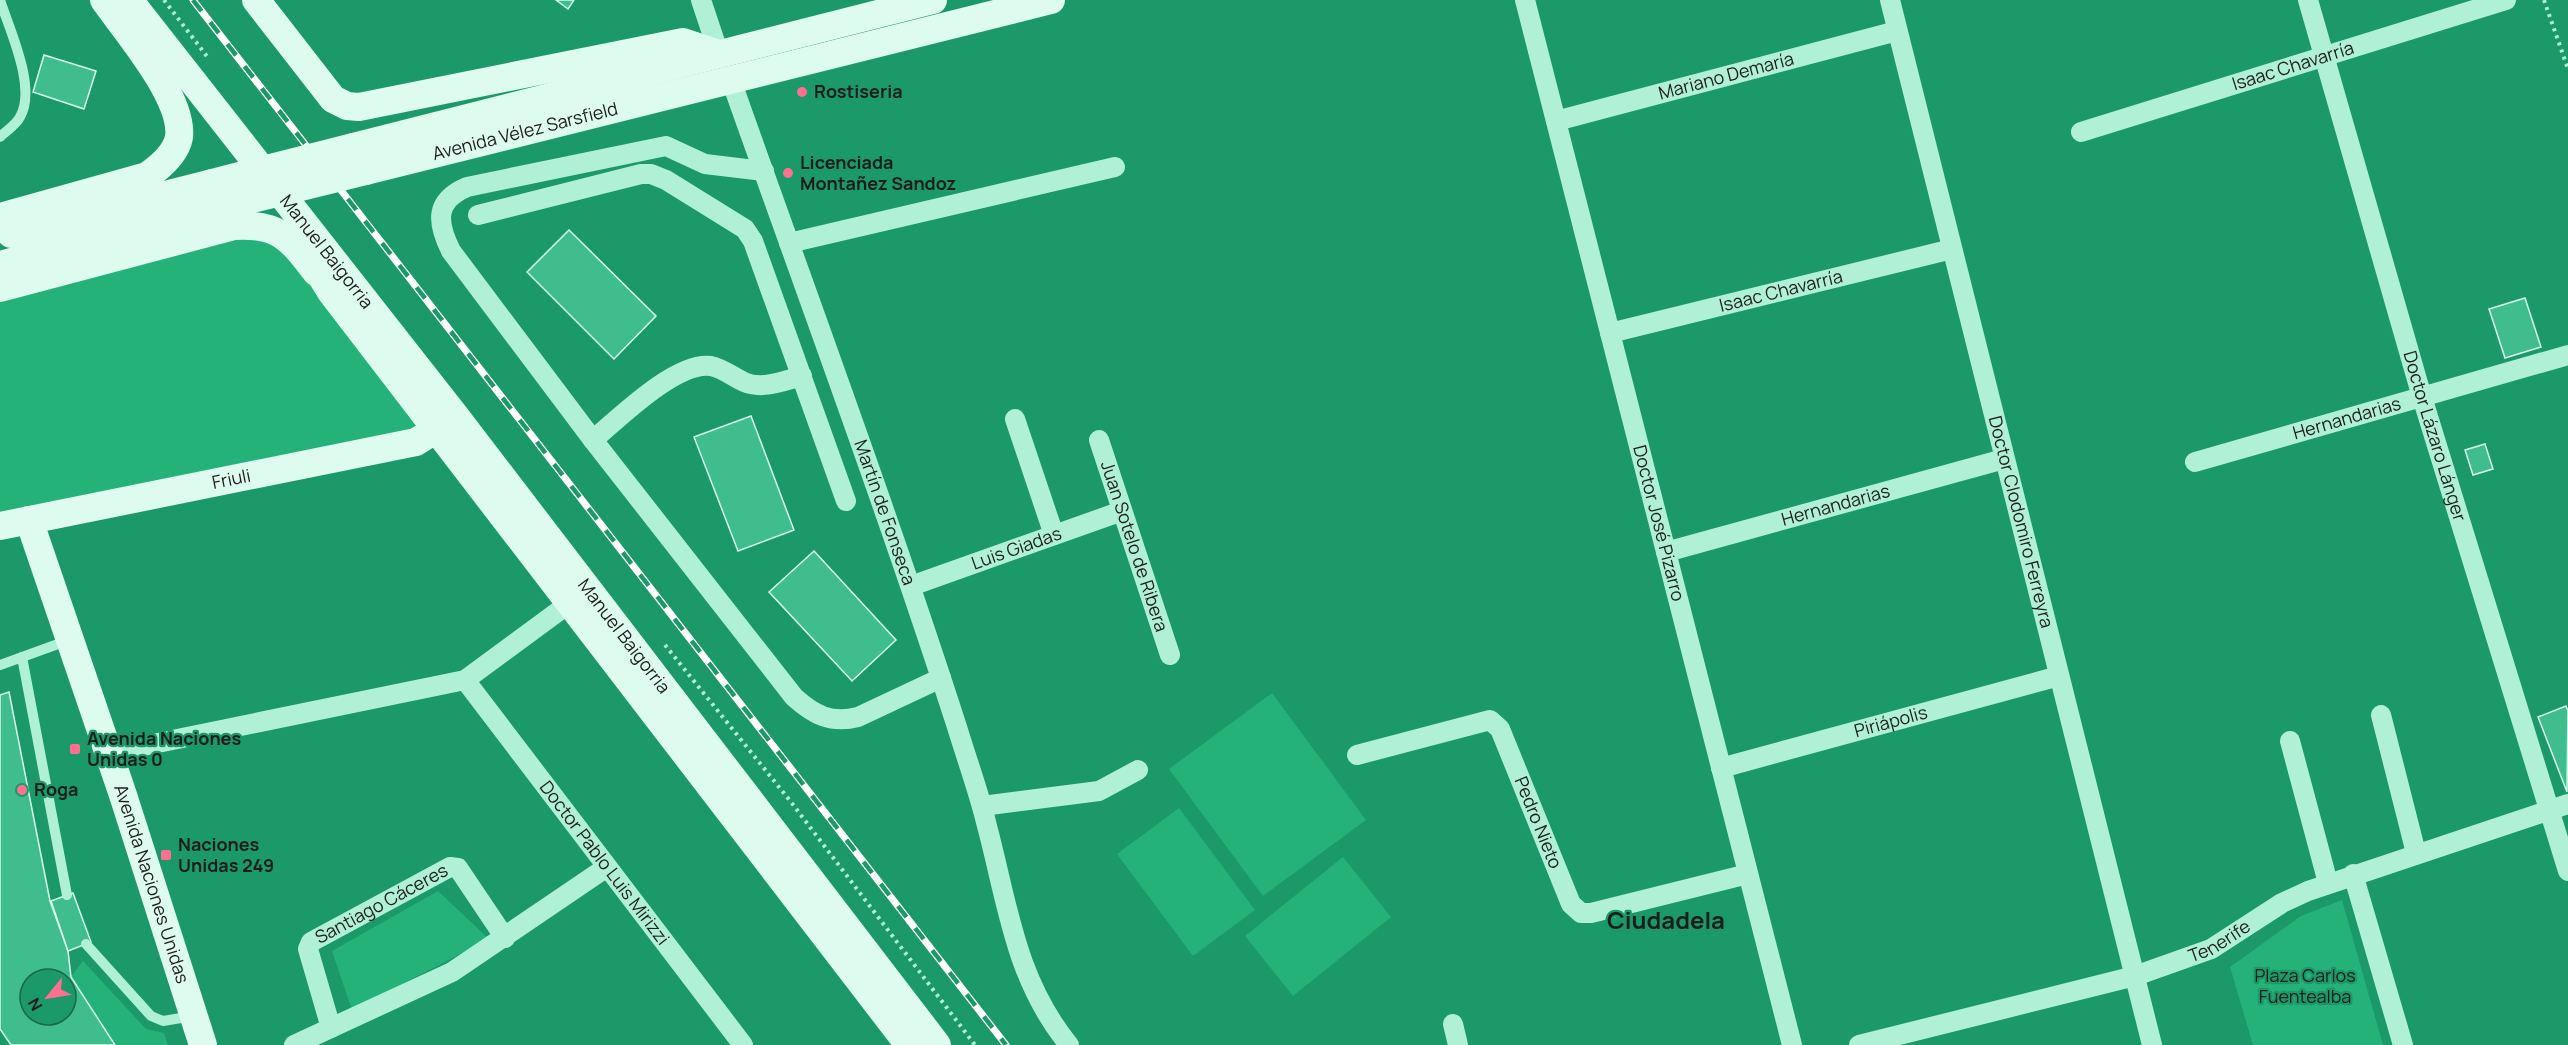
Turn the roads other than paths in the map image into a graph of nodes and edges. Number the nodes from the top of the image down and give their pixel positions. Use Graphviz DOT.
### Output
graph roads {
  1 [pos="0,0"];
  2 [pos="104,0"];
  3 [pos="129,0"];
  4 [pos="256,0"];
  5 [pos="701,0"];
  6 [pos="933,0"];
  7 [pos="1051,0"];
  8 [pos="1525,0"];
  9 [pos="1890,0"];
  10 [pos="2307,0"];
  11 [pos="2506,0"];
  12 [pos="1897,31"];
  13 [pos="719,54"];
  14 [pos="2324,55"];
  15 [pos="731,80"];
  16 [pos="1556,121"];
  17 [pos="2081,132"];
  18 [pos="0,137"];
  19 [pos="359,159"];
  20 [pos="1115,167"];
  21 [pos="764,171"];
  22 [pos="216,195"];
  23 [pos="287,204"];
  24 [pos="478,215"];
  25 [pos="0,217"];
  26 [pos="0,237"];
  27 [pos="789,243"];
  28 [pos="1952,249"];
  29 [pos="0,265"];
  30 [pos="0,288"];
  31 [pos="331,292"];
  32 [pos="1610,333"];
  33 [pos="2568,355"];
  34 [pos="802,376"];
  35 [pos="2422,397"];
  36 [pos="1015,419"];
  37 [pos="447,423"];
  38 [pos="592,440"];
  39 [pos="1099,440"];
  40 [pos="2004,459"];
  41 [pos="2195,462"];
  42 [pos="846,501"];
  43 [pos="1122,511"];
  44 [pos="29,520"];
  45 [pos="0,526"];
  46 [pos="1054,535"];
  47 [pos="1666,552"];
  48 [pos="911,586"];
  49 [pos="571,602"];
  50 [pos="69,640"];
  51 [pos="1170,655"];
  52 [pos="22,657"];
  53 [pos="0,665"];
  54 [pos="2059,676"];
  55 [pos="941,678"];
  56 [pos="465,680"];
  57 [pos="2381,715"];
  58 [pos="2290,741"];
  59 [pos="109,753"];
  60 [pos="1357,755"];
  61 [pos="1721,768"];
  62 [pos="1138,770"];
  63 [pos="982,806"];
  64 [pos="2559,807"];
  65 [pos="2416,853"];
  66 [pos="607,867"];
  67 [pos="2568,871"];
  68 [pos="1748,874"];
  69 [pos="2353,874"];
  70 [pos="2328,883"];
  71 [pos="68,894"];
  72 [pos="505,938"];
  73 [pos="86,944"];
  74 [pos="2135,976"];
  75 [pos="193,1016"];
  76 [pos="1453,1024"];
  77 [pos="331,1028"];
  78 [pos="202,1045"];
  79 [pos="294,1045"];
  80 [pos="743,1045"];
  81 [pos="909,1045"];
  82 [pos="937,1045"];
  83 [pos="1069,1045"];
  84 [pos="1458,1045"];
  85 [pos="1792,1045"];
  86 [pos="1859,1045"];
  87 [pos="2152,1045"];
  88 [pos="2403,1045"];
  1 -- 18 [label="lane"];
  2 -- 25 [label="main road"];
  3 -- 23 [label="main road"];
  4 -- 13 [label="main road"];
  5 -- 13 [label="street"];
  6 -- 13 [label="main road, Avenida Vélez Sarsfield"];
  7 -- 15 [label="main road, Avenida Vélez Sarsfield"];
  8 -- 16 [label="street, Doctor José Pizarro"];
  9 -- 12 [label="street, Doctor Clodomiro Ferreyra"];
  10 -- 14 [label="street, Doctor Lázaro Lánger"];
  11 -- 14 [label="street, Isaac Chavarría"];
  12 -- 16 [label="street, Mariano Demaría"];
  12 -- 28 [label="street, Doctor Clodomiro Ferreyra"];
  13 -- 19 [label="main road, Avenida Vélez Sarsfield"];
  14 -- 17 [label="street, Isaac Chavarría"];
  14 -- 35 [label="street, Doctor Lázaro Lánger"];
  15 -- 19 [label="main road, Avenida Vélez Sarsfield"];
  15 -- 21 [label="street, Martín de Fonseca"];
  16 -- 32 [label="street, Doctor José Pizarro"];
  19 -- 22 [label="main road, Avenida Vélez Sarsfield, bridge"];
  20 -- 27 [label="street"];
  21 -- 27 [label="street, Martín de Fonseca"];
  21 -- 38 [label="street"];
  22 -- 26 [label="main road, Avenida Vélez Sarsfield"];
  22 -- 29 [label="main road, Avenida Vélez Sarsfield"];
  23 -- 31 [label="main road, Manuel Baigorria"];
  23 -- 37 [label="main road, Manuel Baigorria"];
  24 -- 34 [label="street"];
  27 -- 48 [label="street, Martín de Fonseca"];
  28 -- 32 [label="street, Isaac Chavarría"];
  28 -- 40 [label="street, Doctor Clodomiro Ferreyra"];
  30 -- 31 [label="main road"];
  31 -- 37 [label="main road, Manuel Baigorria"];
  32 -- 47 [label="street, Doctor José Pizarro"];
  33 -- 35 [label="street, Hernandarias"];
  34 -- 38 [label="street"];
  34 -- 42 [label="street"];
  35 -- 41 [label="street, Hernandarias"];
  35 -- 64 [label="street, Doctor Lázaro Lánger"];
  36 -- 46 [label="street"];
  37 -- 44 [label="main road, Friuli"];
  37 -- 49 [label="main road, Manuel Baigorria"];
  37 -- 82 [label="main road, Manuel Baigorria"];
  38 -- 55 [label="street"];
  39 -- 43 [label="street, Juan Sotelo de Ribera"];
  40 -- 47 [label="street, Hernandarias"];
  40 -- 54 [label="street, Doctor Clodomiro Ferreyra"];
  43 -- 46 [label="street, Luis Giadas"];
  43 -- 51 [label="street, Juan Sotelo de Ribera"];
  44 -- 45 [label="main road, Friuli"];
  44 -- 50 [label="main road, Avenida Naciones Unidas"];
  46 -- 48 [label="street, Luis Giadas"];
  47 -- 61 [label="street, Doctor José Pizarro"];
  48 -- 55 [label="street, Martín de Fonseca"];
  49 -- 56 [label="street"];
  49 -- 81 [label="main road, Manuel Baigorria"];
  50 -- 52 [label="lane"];
  50 -- 59 [label="main road, Avenida Naciones Unidas"];
  52 -- 53 [label="lane"];
  52 -- 71 [label="lane"];
  54 -- 61 [label="street, Piriápolis"];
  54 -- 74 [label="street, Doctor Clodomiro Ferreyra"];
  55 -- 63 [label="street, Martín de Fonseca"];
  56 -- 59 [label="street"];
  56 -- 66 [label="street, Doctor Pablo Luis Mirizzi"];
  57 -- 65 [label="street"];
  58 -- 70 [label="street"];
  59 -- 75 [label="main road, Avenida Naciones Unidas"];
  60 -- 68 [label="street, Pedro Nieto"];
  61 -- 68 [label="street, Doctor José Pizarro"];
  62 -- 63 [label="street"];
  63 -- 83 [label="street, Martín de Fonseca"];
  64 -- 65 [label="street, Tenerife"];
  64 -- 67 [label="street, Doctor Lázaro Lánger"];
  65 -- 69 [label="street, Tenerife"];
  66 -- 72 [label="street"];
  66 -- 80 [label="street, Doctor Pablo Luis Mirizzi"];
  68 -- 85 [label="street, Doctor José Pizarro"];
  69 -- 70 [label="street, Tenerife"];
  69 -- 88 [label="street"];
  70 -- 74 [label="street, Tenerife"];
  72 -- 77 [label="street"];
  72 -- 77 [label="street, Santiago Cáceres"];
  73 -- 75 [label="lane"];
  74 -- 86 [label="street, Tenerife"];
  74 -- 87 [label="street, Doctor Clodomiro Ferreyra"];
  75 -- 78 [label="main road, Avenida Naciones Unidas"];
  76 -- 84 [label="street"];
  77 -- 79 [label="street"];
}
